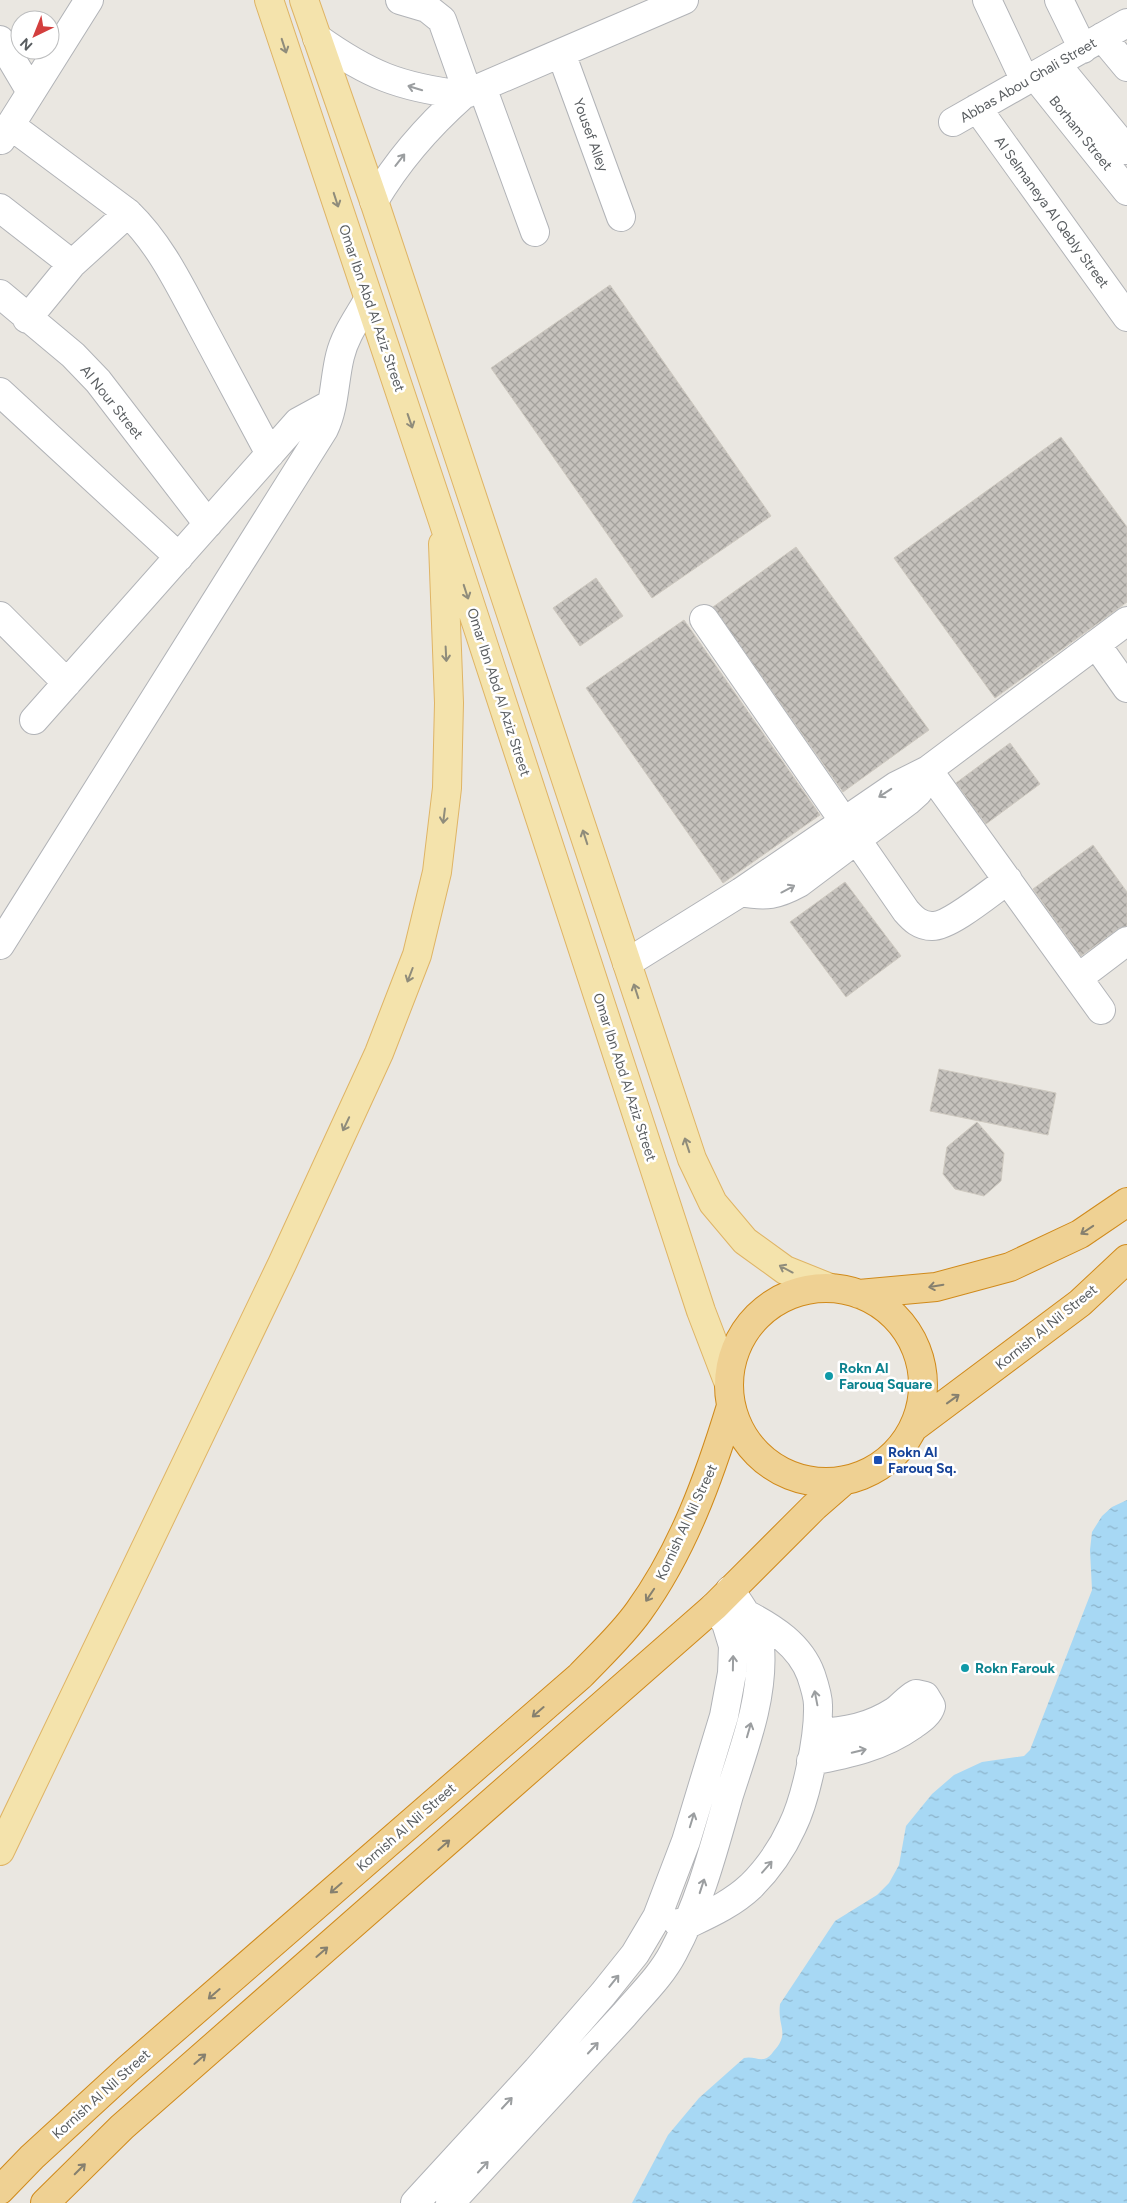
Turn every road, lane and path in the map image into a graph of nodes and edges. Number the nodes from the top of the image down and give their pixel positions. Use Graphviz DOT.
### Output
graph roads {
  1 [pos="89,0"];
  2 [pos="269,0"];
  3 [pos="304,0"];
  4 [pos="400,0"];
  5 [pos="684,0"];
  6 [pos="987,0"];
  7 [pos="1059,0"];
  8 [pos="1127,23"];
  9 [pos="317,38"];
  10 [pos="0,40"];
  11 [pos="1092,43"];
  12 [pos="561,53"];
  13 [pos="1127,67"];
  14 [pos="1038,74"];
  15 [pos="32,92"];
  16 [pos="471,92"];
  17 [pos="977,108"];
  18 [pos="953,122"];
  19 [pos="5,133"];
  20 [pos="1127,150"];
  21 [pos="1127,191"];
  22 [pos="374,201"];
  23 [pos="0,208"];
  24 [pos="128,213"];
  25 [pos="622,217"];
  26 [pos="535,232"];
  27 [pos="72,264"];
  28 [pos="0,294"];
  29 [pos="368,300"];
  30 [pos="1127,317"];
  31 [pos="27,319"];
  32 [pos="0,392"];
  33 [pos="331,404"];
  34 [pos="270,454"];
  35 [pos="442,518"];
  36 [pos="208,524"];
  37 [pos="179,557"];
  38 [pos="0,616"];
  39 [pos="704,619"];
  40 [pos="1127,621"];
  41 [pos="1096,644"];
  42 [pos="67,683"];
  43 [pos="1127,688"];
  44 [pos="34,720"];
  45 [pos="928,770"];
  46 [pos="850,830"];
  47 [pos="1008,880"];
  48 [pos="1127,941"];
  49 [pos="0,945"];
  50 [pos="627,963"];
  51 [pos="1078,978"];
  52 [pos="1101,1010"];
  53 [pos="1127,1202"];
  54 [pos="1127,1259"];
  55 [pos="830,1288"];
  56 [pos="860,1294"];
  57 [pos="730,1395"];
  58 [pos="913,1428"];
  59 [pos="845,1480"];
  60 [pos="722,1599"];
  61 [pos="746,1614"];
  62 [pos="817,1733"];
  63 [pos="812,1760"];
  64 [pos="0,1851"];
  65 [pos="657,1916"];
  66 [pos="686,1925"];
  67 [pos="0,2190"];
  68 [pos="45,2203"];
  69 [pos="414,2203"];
  70 [pos="450,2203"];
  1 -- 15 [label="street"];
  2 -- 29 [label="main road, Omar Ibn Abd Al Aziz Street, one-way"];
  3 -- 9 [label="main road"];
  4 -- 16 [label="street"];
  5 -- 12 [label="street"];
  6 -- 14 [label="street"];
  7 -- 11 [label="street"];
  8 -- 11 [label="street, Abbas Abou Ghali Street"];
  16 -- 9 [label="street, one-way"];
  9 -- 22 [label="main road"];
  10 -- 15 [label="street"];
  11 -- 13 [label="street, Abbas Abou Ghali Street"];
  11 -- 14 [label="street, Abbas Abou Ghali Street"];
  12 -- 16 [label="street"];
  12 -- 25 [label="street, Yousef Alley"];
  14 -- 17 [label="street, Abbas Abou Ghali Street"];
  14 -- 20 [label="street"];
  14 -- 21 [label="street, Borham Street"];
  15 -- 19 [label="street"];
  22 -- 16 [label="street, one-way"];
  16 -- 26 [label="street"];
  17 -- 18 [label="street, Abbas Abou Ghali Street"];
  17 -- 30 [label="street, Al Selmaneya Al Qebly Street"];
  19 -- 24 [label="street"];
  50 -- 22 [label="main road, one-way"];
  23 -- 27 [label="street"];
  24 -- 27 [label="street"];
  24 -- 34 [label="street"];
  27 -- 31 [label="street"];
  28 -- 31 [label="street, Al Nour Street"];
  29 -- 33 [label="street"];
  29 -- 35 [label="main road, Omar Ibn Abd Al Aziz Street, one-way"];
  31 -- 36 [label="street, Al Nour Street"];
  32 -- 37 [label="street"];
  33 -- 34 [label="street"];
  33 -- 49 [label="street"];
  34 -- 36 [label="street"];
  35 -- 57 [label="main road, Omar Ibn Abd Al Aziz Street, one-way"];
  35 -- 64 [label="main road, one-way"];
  36 -- 37 [label="street"];
  37 -- 42 [label="street"];
  38 -- 42 [label="street"];
  39 -- 46 [label="street"];
  40 -- 41 [label="street"];
  41 -- 43 [label="street"];
  41 -- 45 [label="street"];
  42 -- 44 [label="street"];
  45 -- 46 [label="street"];
  45 -- 47 [label="street"];
  46 -- 47 [label="street"];
  46 -- 50 [label="street"];
  47 -- 51 [label="street"];
  48 -- 51 [label="street"];
  55 -- 50 [label="main road, one-way"];
  51 -- 52 [label="street"];
  53 -- 56 [label="highway, one-way"];
  58 -- 54 [label="highway, Kornish Al Nil Street, one-way"];
  55 -- 56 [label="highway"];
  55 -- 57 [label="highway"];
  56 -- 58 [label="highway"];
  57 -- 59 [label="highway"];
  57 -- 67 [label="highway, Kornish Al Nil Street, one-way"];
  58 -- 59 [label="highway"];
  59 -- 60 [label="highway"];
  60 -- 61 [label="street"];
  65 -- 60 [label="street, one-way"];
  68 -- 60 [label="highway, one-way"];
  62 -- 61 [label="street, one-way"];
  66 -- 61 [label="street, one-way"];
  62 -- 63 [label="street"];
  63 -- 62 [label="street, one-way"];
  66 -- 63 [label="street, one-way"];
  65 -- 66 [label="street"];
  69 -- 65 [label="street, one-way"];
  70 -- 66 [label="street, one-way"];
}
